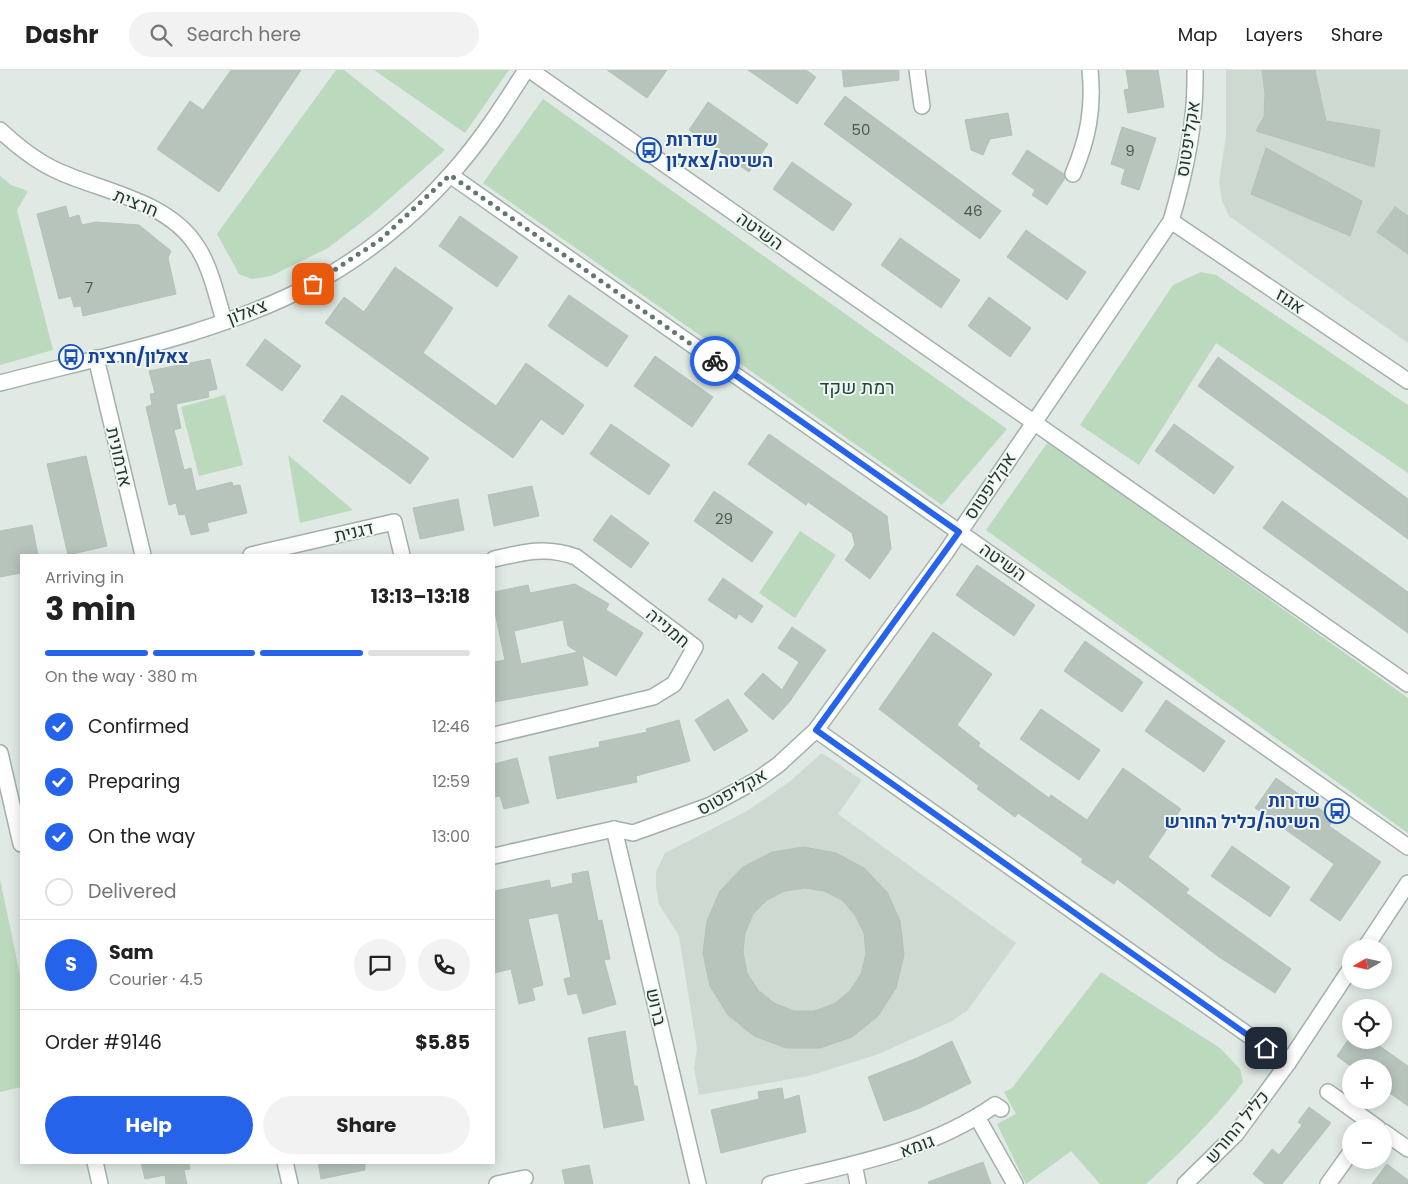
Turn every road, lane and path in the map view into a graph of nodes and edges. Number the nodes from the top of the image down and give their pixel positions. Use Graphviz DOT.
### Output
graph roads {
  1 [pos="528,70"];
  2 [pos="917,70"];
  3 [pos="1090,70"];
  4 [pos="1195,70"];
  5 [pos="922,106"];
  6 [pos="0,130"];
  7 [pos="1073,174"];
  8 [pos="450,175"];
  9 [pos="1171,221"];
  10 [pos="224,320"];
  11 [pos="96,358"];
  12 [pos="1408,380"];
  13 [pos="0,383"];
  14 [pos="1033,422"];
  15 [pos="959,532"];
  16 [pos="142,554"];
  17 [pos="256,554"];
  18 [pos="402,554"];
  19 [pos="495,559"];
  20 [pos="1408,684"];
  21 [pos="816,730"];
  22 [pos="495,735"];
  23 [pos="0,753"];
  24 [pos="614,829"];
  25 [pos="20,840"];
  26 [pos="1408,847"];
  27 [pos="495,856"];
  28 [pos="1408,884"];
  29 [pos="1371,939"];
  30 [pos="1342,982"];
  31 [pos="1288,1063"];
  32 [pos="1328,1092"];
  33 [pos="1001,1110"];
  34 [pos="977,1118"];
  35 [pos="1364,1119"];
  36 [pos="1392,1138"];
  37 [pos="1408,1149"];
  38 [pos="95,1164"];
  39 [pos="285,1164"];
  40 [pos="854,1164"];
  41 [pos="1342,1165"];
  42 [pos="525,1178"];
  43 [pos="100,1184"];
  44 [pos="290,1184"];
  45 [pos="497,1184"];
  46 [pos="698,1184"];
  47 [pos="770,1184"];
  48 [pos="858,1184"];
  49 [pos="1015,1184"];
  50 [pos="1185,1184"];
  51 [pos="1328,1184"];
  1 -- 8 [label="street, צאלון"];
  1 -- 14 [label="street, השיטה"];
  2 -- 5 [label="street"];
  3 -- 7 [label="street"];
  4 -- 9 [label="street, אקליפטוס"];
  6 -- 10 [label="street, חרצית"];
  8 -- 10 [label="street, צאלון"];
  8 -- 15 [label="street, השיטה"];
  9 -- 12 [label="street, אגוז"];
  9 -- 14 [label="street, אקליפטוס"];
  10 -- 11 [label="street, צאלון"];
  11 -- 13 [label="street, צאלון"];
  11 -- 16 [label="street, אדמונית"];
  14 -- 15 [label="street, אקליפטוס"];
  14 -- 20 [label="street, השיטה"];
  15 -- 21 [label="street, אקליפטוס"];
  15 -- 26 [label="street, השיטה"];
  17 -- 18 [label="street, דגנית"];
  19 -- 22 [label="street, חמנייה"];
  21 -- 24 [label="street, אקליפטוס"];
  21 -- 31 [label="street"];
  23 -- 25 [label="street"];
  24 -- 27 [label="street, אקליפטוס"];
  24 -- 46 [label="street, ברוש"];
  28 -- 29 [label="street"];
  30 -- 31 [label="street, כליל החורש"];
  31 -- 50 [label="street, כליל החורש"];
  32 -- 35 [label="street"];
  33 -- 34 [label="street, גומא"];
  34 -- 40 [label="street, גומא"];
  34 -- 49 [label="street"];
  36 -- 37 [label="street"];
  38 -- 43 [label="street"];
  39 -- 44 [label="street"];
  40 -- 47 [label="street, גומא"];
  40 -- 48 [label="street"];
  41 -- 51 [label="street"];
  42 -- 45 [label="street"];
}
